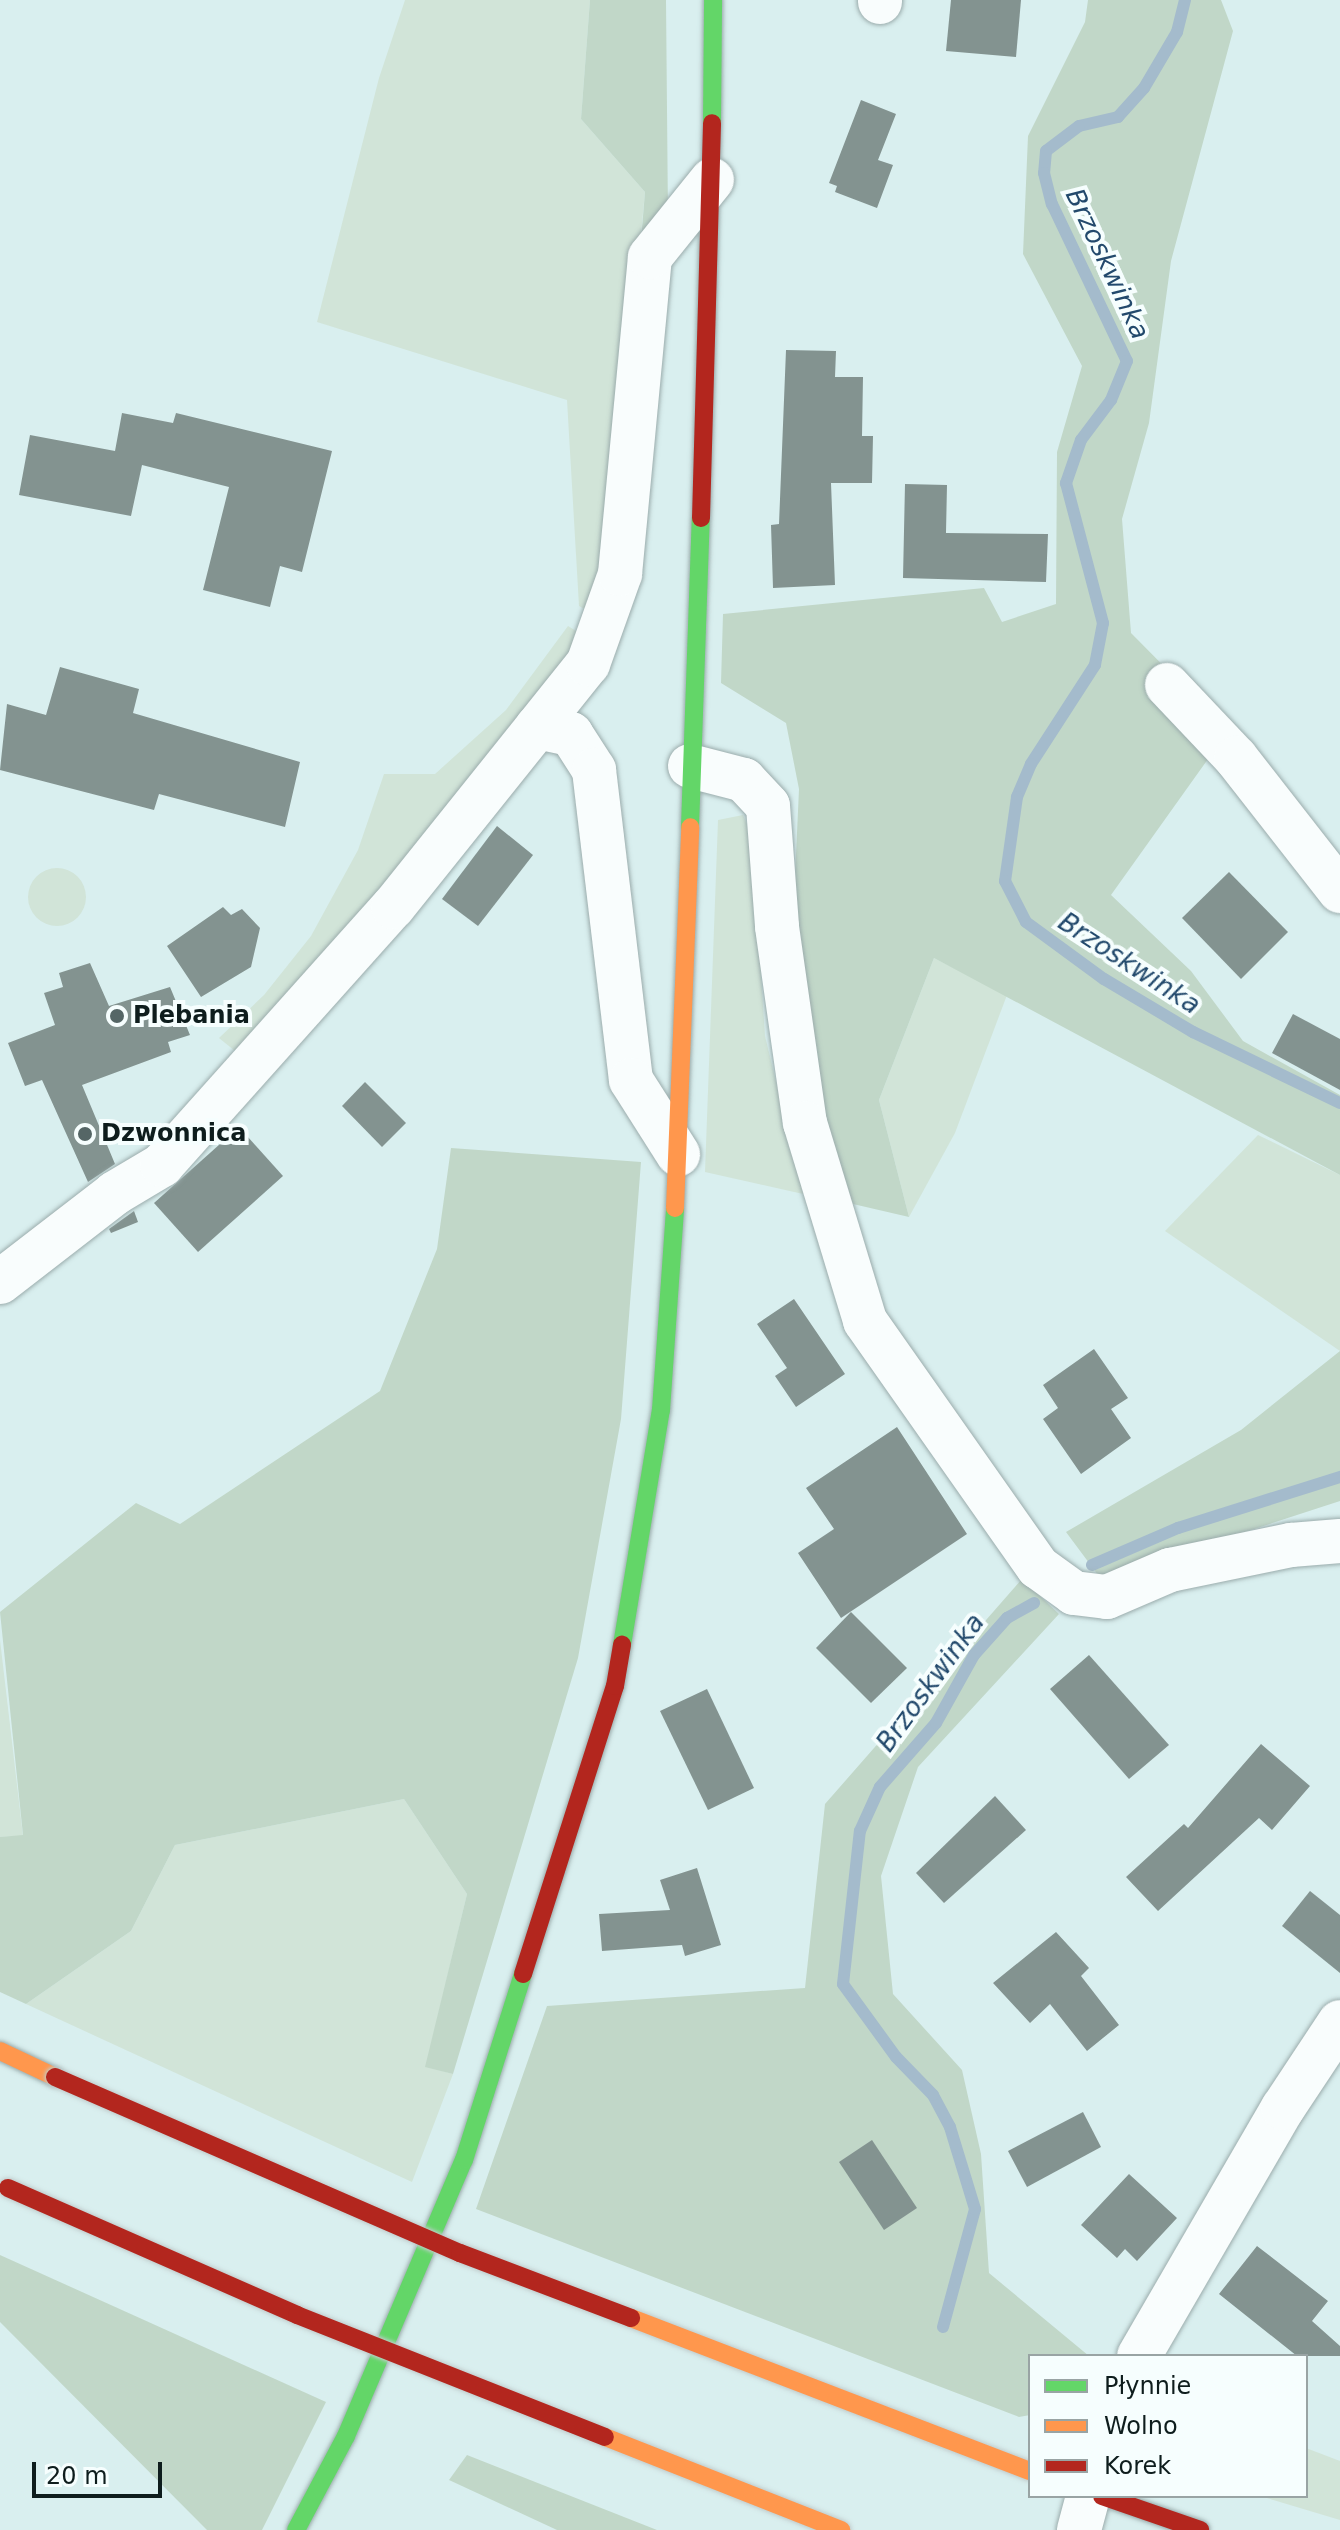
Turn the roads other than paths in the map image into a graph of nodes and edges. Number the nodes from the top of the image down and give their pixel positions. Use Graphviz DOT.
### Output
graph roads {
  1 [pos="713,0"];
  2 [pos="712,180"];
  3 [pos="1167,685"];
  4 [pos="537,727"];
  5 [pos="690,766"];
  6 [pos="1340,891"];
  7 [pos="678,1154"];
  8 [pos="0,1282"];
  9 [pos="1340,1541"];
  10 [pos="1340,2022"];
  11 [pos="0,2051"];
  12 [pos="4,2186"];
  13 [pos="1140,2354"];
  14 [pos="1028,2470"];
  15 [pos="1087,2498"];
  16 [pos="1108,2498"];
  17 [pos="296,2530"];
  18 [pos="841,2530"];
  19 [pos="1079,2530"];
  20 [pos="1200,2530"];
  1 -- 2 [label="main road"];
  2 -- 4 [label="street"];
  2 -- 5 [label="main road"];
  3 -- 6 [label="street"];
  4 -- 7 [label="street"];
  4 -- 8 [label="street"];
  5 -- 7 [label="main road"];
  5 -- 9 [label="street"];
  7 -- 17 [label="main road"];
  10 -- 13 [label="street"];
  11 -- 14 [label="main road, bridge"];
  12 -- 18 [label="main road, bridge"];
  15 -- 19 [label="street"];
  16 -- 20 [label="main road"];
}
